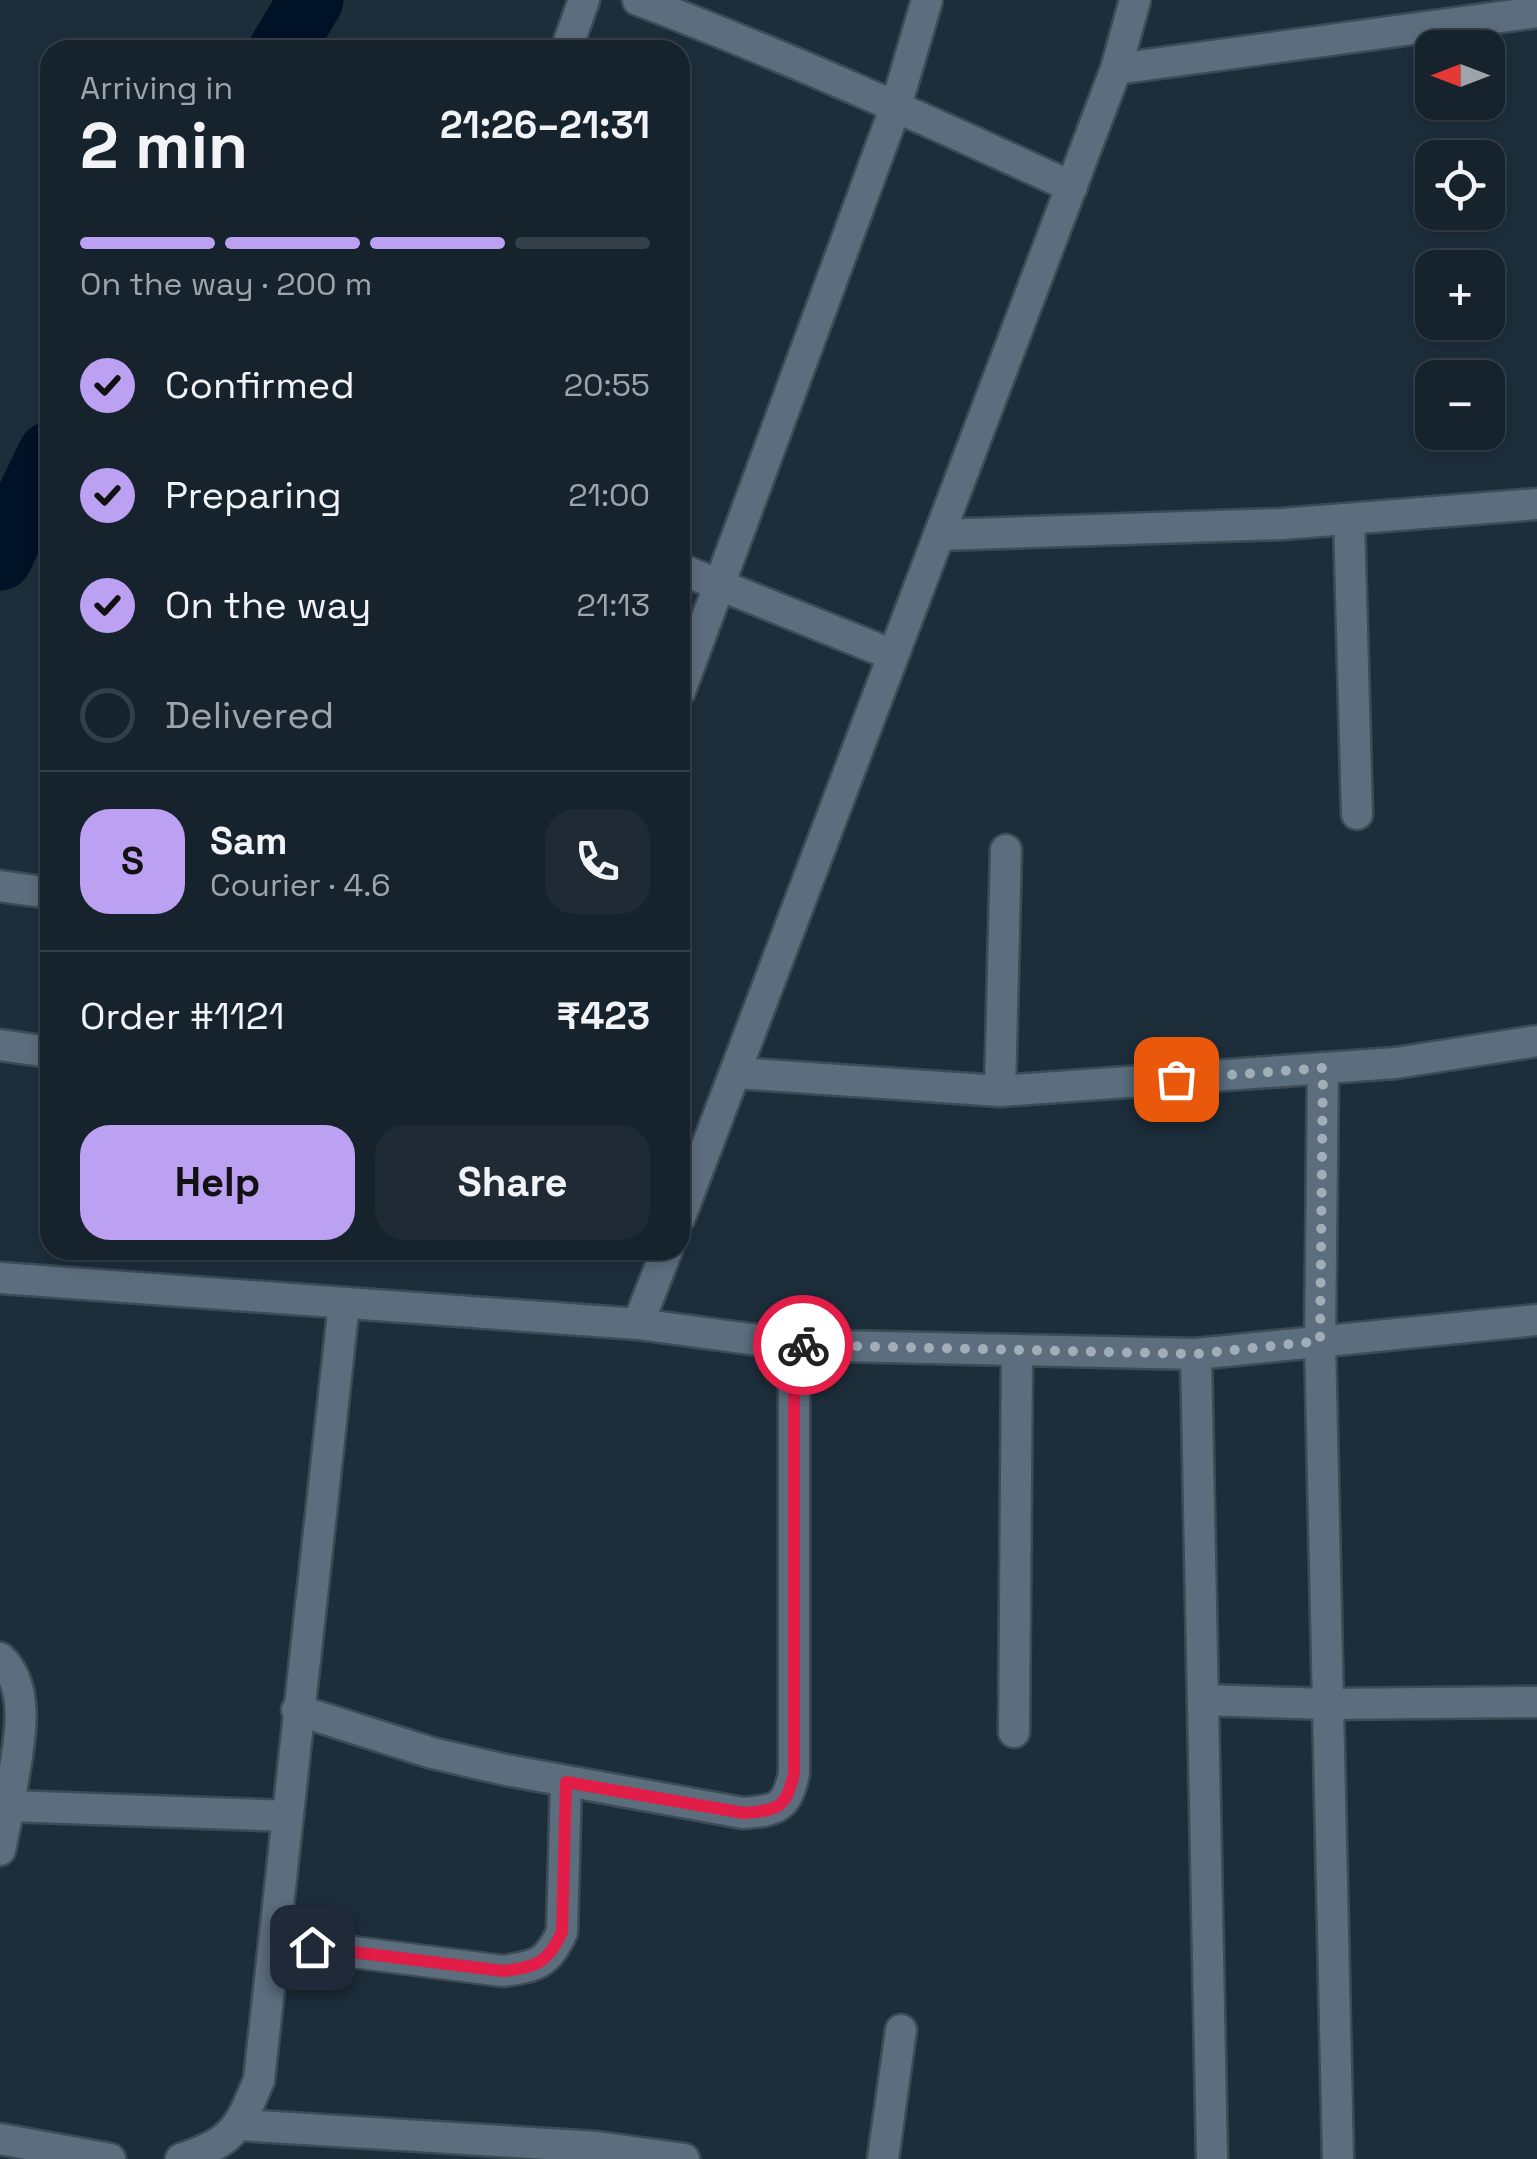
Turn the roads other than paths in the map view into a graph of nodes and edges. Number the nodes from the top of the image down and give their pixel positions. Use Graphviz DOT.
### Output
graph roads {
  1 [pos="584,0"];
  2 [pos="638,0"];
  3 [pos="927,0"];
  4 [pos="1134,0"];
  5 [pos="1537,12"];
  6 [pos="1426,13"];
  7 [pos="570,40"];
  8 [pos="1116,69"];
  9 [pos="896,106"];
  10 [pos="1072,186"];
  11 [pos="1537,504"];
  12 [pos="1349,519"];
  13 [pos="939,535"];
  14 [pos="690,573"];
  15 [pos="719,586"];
  16 [pos="893,655"];
  17 [pos="690,664"];
  18 [pos="1356,814"];
  19 [pos="1006,850"];
  20 [pos="0,886"];
  21 [pos="40,891"];
  22 [pos="1537,1041"];
  23 [pos="0,1045"];
  24 [pos="40,1051"];
  25 [pos="1323,1068"];
  26 [pos="738,1072"];
  27 [pos="1000,1091"];
  28 [pos="694,1144"];
  29 [pos="663,1260"];
  30 [pos="0,1278"];
  31 [pos="344,1303"];
  32 [pos="1537,1320"];
  33 [pos="638,1324"];
  34 [pos="1320,1341"];
  35 [pos="794,1345"];
  36 [pos="1017,1350"];
  37 [pos="1196,1354"];
  38 [pos="0,1658"];
  39 [pos="1203,1700"];
  40 [pos="1537,1702"];
  41 [pos="1328,1704"];
  42 [pos="297,1710"];
  43 [pos="1014,1732"];
  44 [pos="566,1782"];
  45 [pos="9,1806"];
  46 [pos="288,1816"];
  47 [pos="0,1850"];
  48 [pos="274,1942"];
  49 [pos="901,2030"];
  50 [pos="240,2125"];
  51 [pos="0,2139"];
  52 [pos="110,2159"];
  53 [pos="181,2159"];
  54 [pos="684,2159"];
  55 [pos="882,2159"];
  56 [pos="1212,2159"];
  57 [pos="1338,2159"];
  1 -- 7 [label="street"];
  2 -- 9 [label="street"];
  3 -- 9 [label="street"];
  4 -- 8 [label="street"];
  5 -- 6 [label="street"];
  6 -- 8 [label="street"];
  8 -- 10 [label="street"];
  9 -- 10 [label="street"];
  9 -- 15 [label="street"];
  10 -- 13 [label="street"];
  11 -- 12 [label="street"];
  12 -- 13 [label="street"];
  12 -- 18 [label="street"];
  13 -- 16 [label="street"];
  14 -- 15 [label="street"];
  15 -- 16 [label="street"];
  15 -- 17 [label="street"];
  16 -- 26 [label="street"];
  19 -- 27 [label="street"];
  20 -- 21 [label="street"];
  22 -- 25 [label="street"];
  23 -- 24 [label="street"];
  25 -- 27 [label="street"];
  25 -- 34 [label="street"];
  26 -- 27 [label="street"];
  26 -- 28 [label="street"];
  29 -- 33 [label="street"];
  30 -- 31 [label="street"];
  31 -- 33 [label="street"];
  31 -- 42 [label="street"];
  32 -- 34 [label="street"];
  33 -- 35 [label="street"];
  34 -- 37 [label="street"];
  34 -- 41 [label="street"];
  35 -- 36 [label="street"];
  35 -- 44 [label="street"];
  36 -- 37 [label="street"];
  36 -- 43 [label="street"];
  37 -- 39 [label="street"];
  38 -- 45 [label="street"];
  39 -- 41 [label="street"];
  39 -- 56 [label="street"];
  40 -- 41 [label="street"];
  41 -- 57 [label="street"];
  42 -- 44 [label="street"];
  42 -- 46 [label="street"];
  44 -- 48 [label="street"];
  45 -- 46 [label="street"];
  45 -- 47 [label="street"];
  46 -- 48 [label="street"];
  48 -- 50 [label="street"];
  49 -- 55 [label="street"];
  50 -- 53 [label="street"];
  50 -- 54 [label="street"];
  51 -- 52 [label="street"];
}
